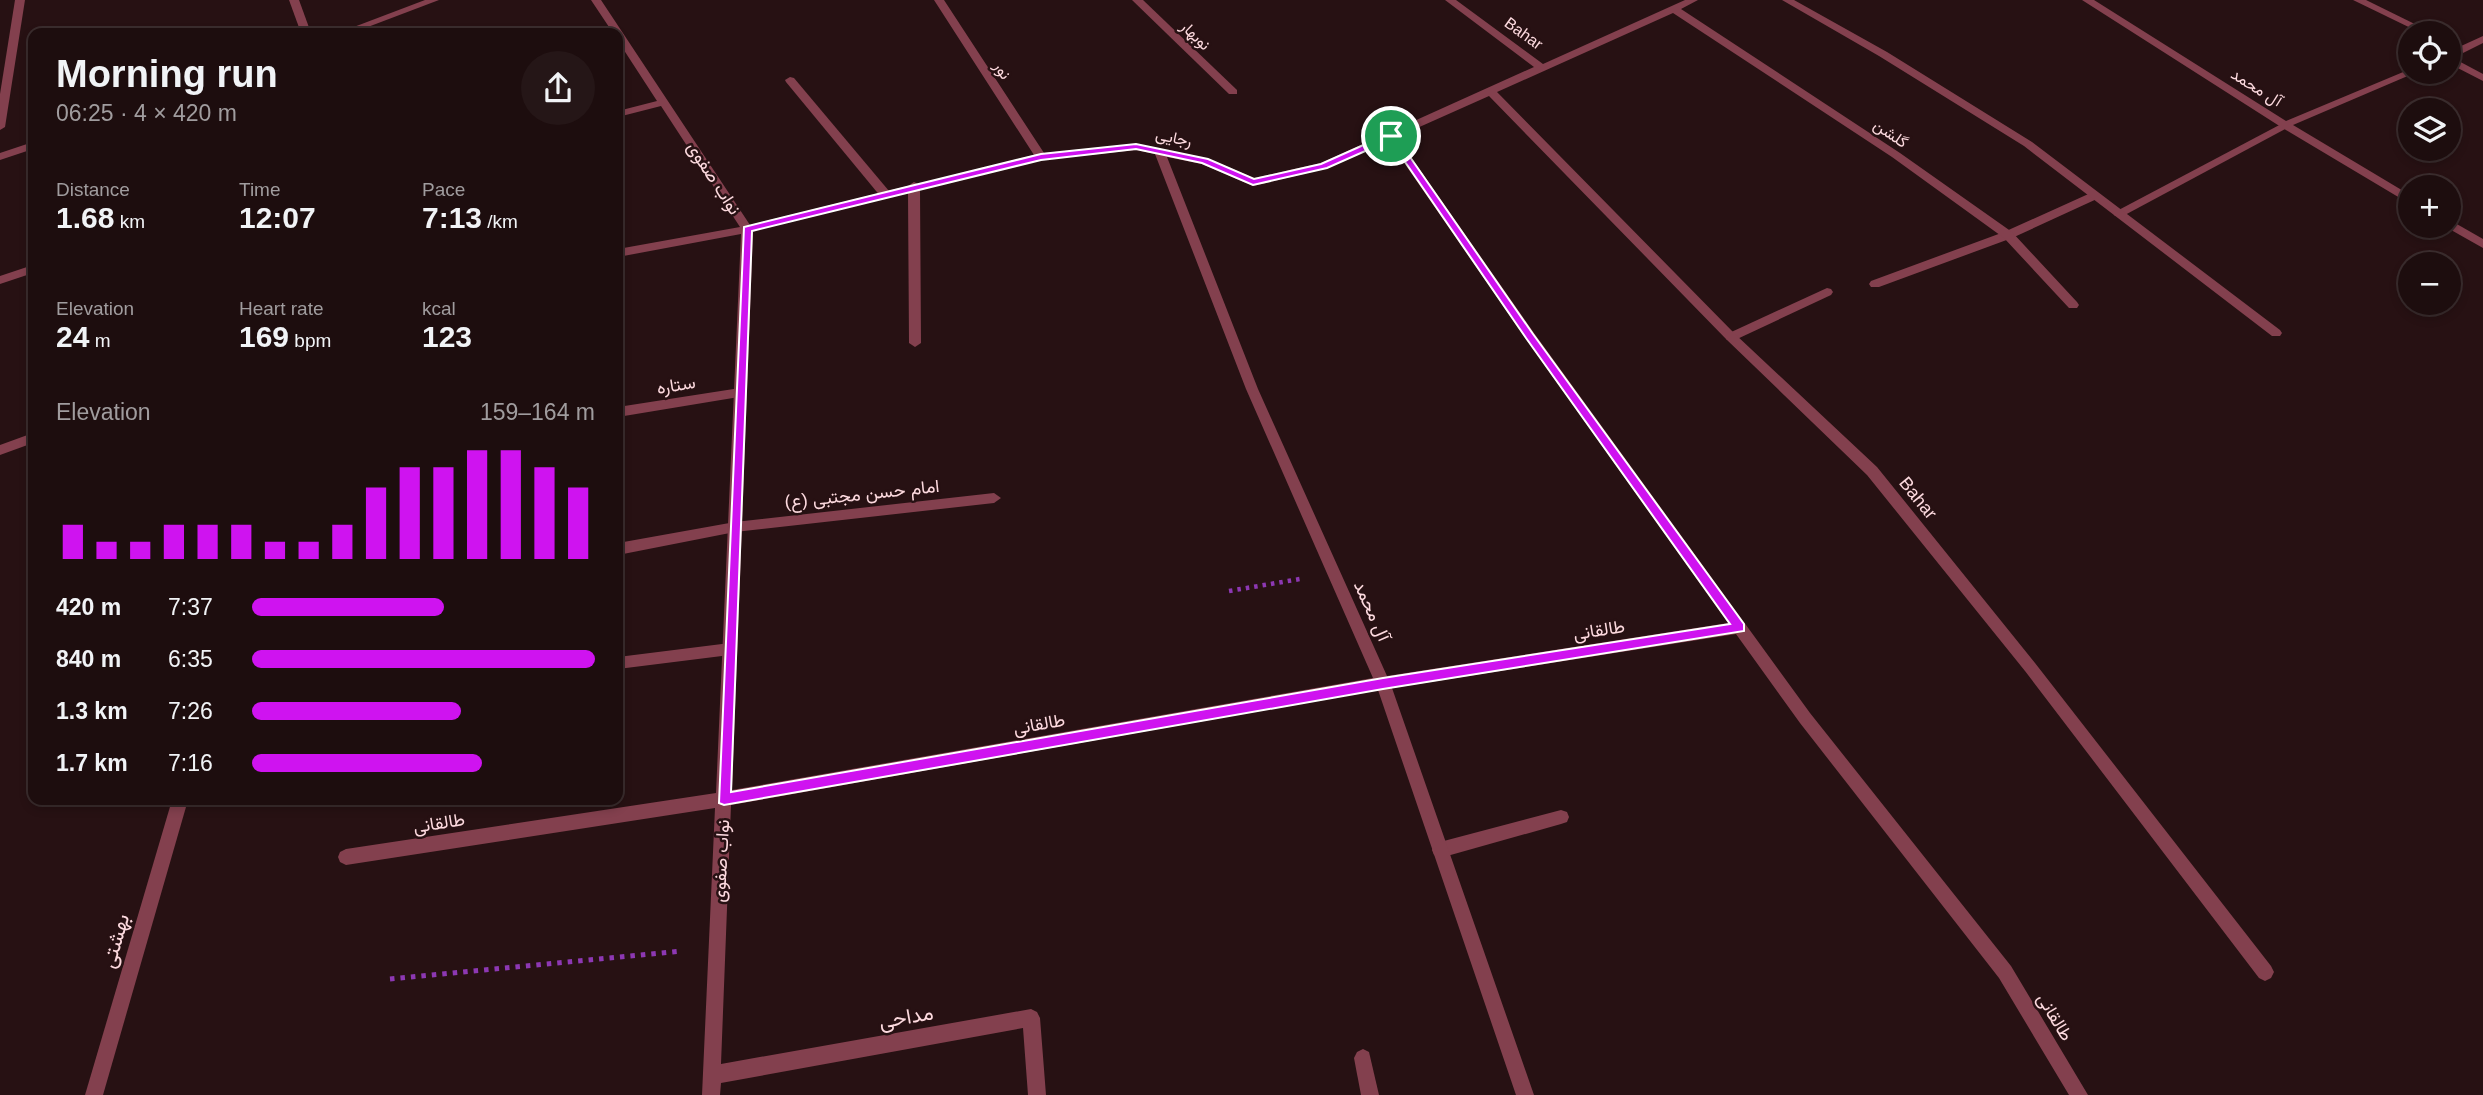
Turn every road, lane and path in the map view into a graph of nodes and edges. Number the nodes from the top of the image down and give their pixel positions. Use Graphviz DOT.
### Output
graph roads {
  1 [pos="20,0"];
  2 [pos="294,0"];
  3 [pos="434,0"];
  4 [pos="596,0"];
  5 [pos="939,0"];
  6 [pos="1137,0"];
  7 [pos="1450,0"];
  8 [pos="1693,0"];
  9 [pos="1787,0"];
  10 [pos="2087,0"];
  11 [pos="2358,0"];
  12 [pos="1674,9"];
  13 [pos="2403,21"];
  14 [pos="304,28"];
  15 [pos="356,28"];
  16 [pos="615,28"];
  17 [pos="2483,39"];
  18 [pos="623,40"];
  19 [pos="2462,50"];
  20 [pos="2461,65"];
  21 [pos="1544,69"];
  22 [pos="2398,78"];
  23 [pos="2483,78"];
  24 [pos="790,80"];
  25 [pos="1233,92"];
  26 [pos="1492,92"];
  27 [pos="664,102"];
  28 [pos="623,113"];
  29 [pos="2285,125"];
  30 [pos="0,127"];
  31 [pos="1391,136"];
  32 [pos="28,147"];
  33 [pos="1159,151"];
  34 [pos="0,157"];
  35 [pos="1041,157"];
  36 [pos="914,186"];
  37 [pos="2398,193"];
  38 [pos="885,194"];
  39 [pos="2095,195"];
  40 [pos="2119,213"];
  41 [pos="747,229"];
  42 [pos="2461,231"];
  43 [pos="2008,235"];
  44 [pos="2483,244"];
  45 [pos="623,252"];
  46 [pos="28,271"];
  47 [pos="0,280"];
  48 [pos="1875,284"];
  49 [pos="1827,292"];
  50 [pos="2073,305"];
  51 [pos="2276,333"];
  52 [pos="1731,337"];
  53 [pos="915,343"];
  54 [pos="740,393"];
  55 [pos="623,411"];
  56 [pos="28,440"];
  57 [pos="0,450"];
  58 [pos="994,498"];
  59 [pos="735,527"];
  60 [pos="623,548"];
  61 [pos="1335,574"];
  62 [pos="1229,591"];
  63 [pos="1740,627"];
  64 [pos="730,649"];
  65 [pos="623,662"];
  66 [pos="1383,684"];
  67 [pos="724,799"];
  68 [pos="179,805"];
  69 [pos="1561,817"];
  70 [pos="1440,850"];
  71 [pos="346,857"];
  72 [pos="718,947"];
  73 [pos="2265,972"];
  74 [pos="390,979"];
  75 [pos="1363,1058"];
  76 [pos="712,1075"];
  77 [pos="94,1095"];
  78 [pos="711,1095"];
  79 [pos="1037,1095"];
  80 [pos="1370,1095"];
  81 [pos="1525,1095"];
  82 [pos="2079,1095"];
  1 -- 30 [label="street"];
  2 -- 14 [label="street"];
  3 -- 15 [label="street"];
  4 -- 16 [label="street, نواب صفوی"];
  5 -- 35 [label="street, نور"];
  6 -- 25 [label="street, نوبهار"];
  7 -- 21 [label="street, Bahar"];
  8 -- 12 [label="street, رجایی"];
  9 -- 39 [label="street"];
  10 -- 29 [label="street, آل محمد"];
  11 -- 13 [label="street"];
  12 -- 21 [label="street, رجایی"];
  12 -- 43 [label="street, گلشن"];
  17 -- 19 [label="street"];
  18 -- 27 [label="street, نواب صفوی"];
  20 -- 23 [label="street"];
  21 -- 26 [label="street, رجایی"];
  22 -- 29 [label="street"];
  24 -- 38 [label="street"];
  26 -- 31 [label="street, رجایی"];
  26 -- 52 [label="street, Bahar"];
  27 -- 28 [label="street"];
  27 -- 41 [label="street, نواب صفوی"];
  29 -- 37 [label="street, آل محمد"];
  29 -- 40 [label="street"];
  31 -- 33 [label="street, رجایی"];
  31 -- 63 [label="street, طالقانی"];
  32 -- 34 [label="street"];
  33 -- 35 [label="street, رجایی"];
  33 -- 61 [label="street, آل محمد"];
  35 -- 36 [label="street, رجایی"];
  36 -- 38 [label="street, رجایی"];
  36 -- 53 [label="street"];
  38 -- 41 [label="street, رجایی"];
  39 -- 40 [label="street"];
  39 -- 43 [label="street"];
  40 -- 51 [label="street"];
  41 -- 45 [label="street, رجایی"];
  41 -- 54 [label="street, نواب صفوی"];
  42 -- 44 [label="street"];
  43 -- 48 [label="street"];
  43 -- 50 [label="street, گلشن"];
  46 -- 47 [label="street"];
  49 -- 52 [label="street"];
  52 -- 73 [label="street, Bahar"];
  54 -- 55 [label="street, ستاره"];
  54 -- 59 [label="street, نواب صفوی"];
  56 -- 57 [label="street"];
  58 -- 59 [label="street, امام حسن مجتبی (ع)"];
  59 -- 60 [label="street, امام حسن مجتبی (ع)"];
  59 -- 64 [label="street, نواب صفوی"];
  61 -- 62 [label="path"];
  61 -- 66 [label="street, آل محمد"];
  63 -- 66 [label="street, طالقانی"];
  63 -- 82 [label="street, طالقانی"];
  64 -- 65 [label="street"];
  64 -- 67 [label="street, نواب صفوی"];
  66 -- 67 [label="street, طالقانی"];
  66 -- 70 [label="street, آل محمد"];
  67 -- 71 [label="street, طالقانی"];
  67 -- 72 [label="street, نواب صفوی"];
  68 -- 77 [label="street, بهشتی"];
  69 -- 70 [label="street"];
  70 -- 81 [label="street, آل محمد"];
  72 -- 74 [label="path"];
  72 -- 76 [label="street, نواب صفوی"];
  75 -- 80 [label="street"];
  76 -- 78 [label="street, نواب صفوی"];
  76 -- 79 [label="street, مداحی"];
}
